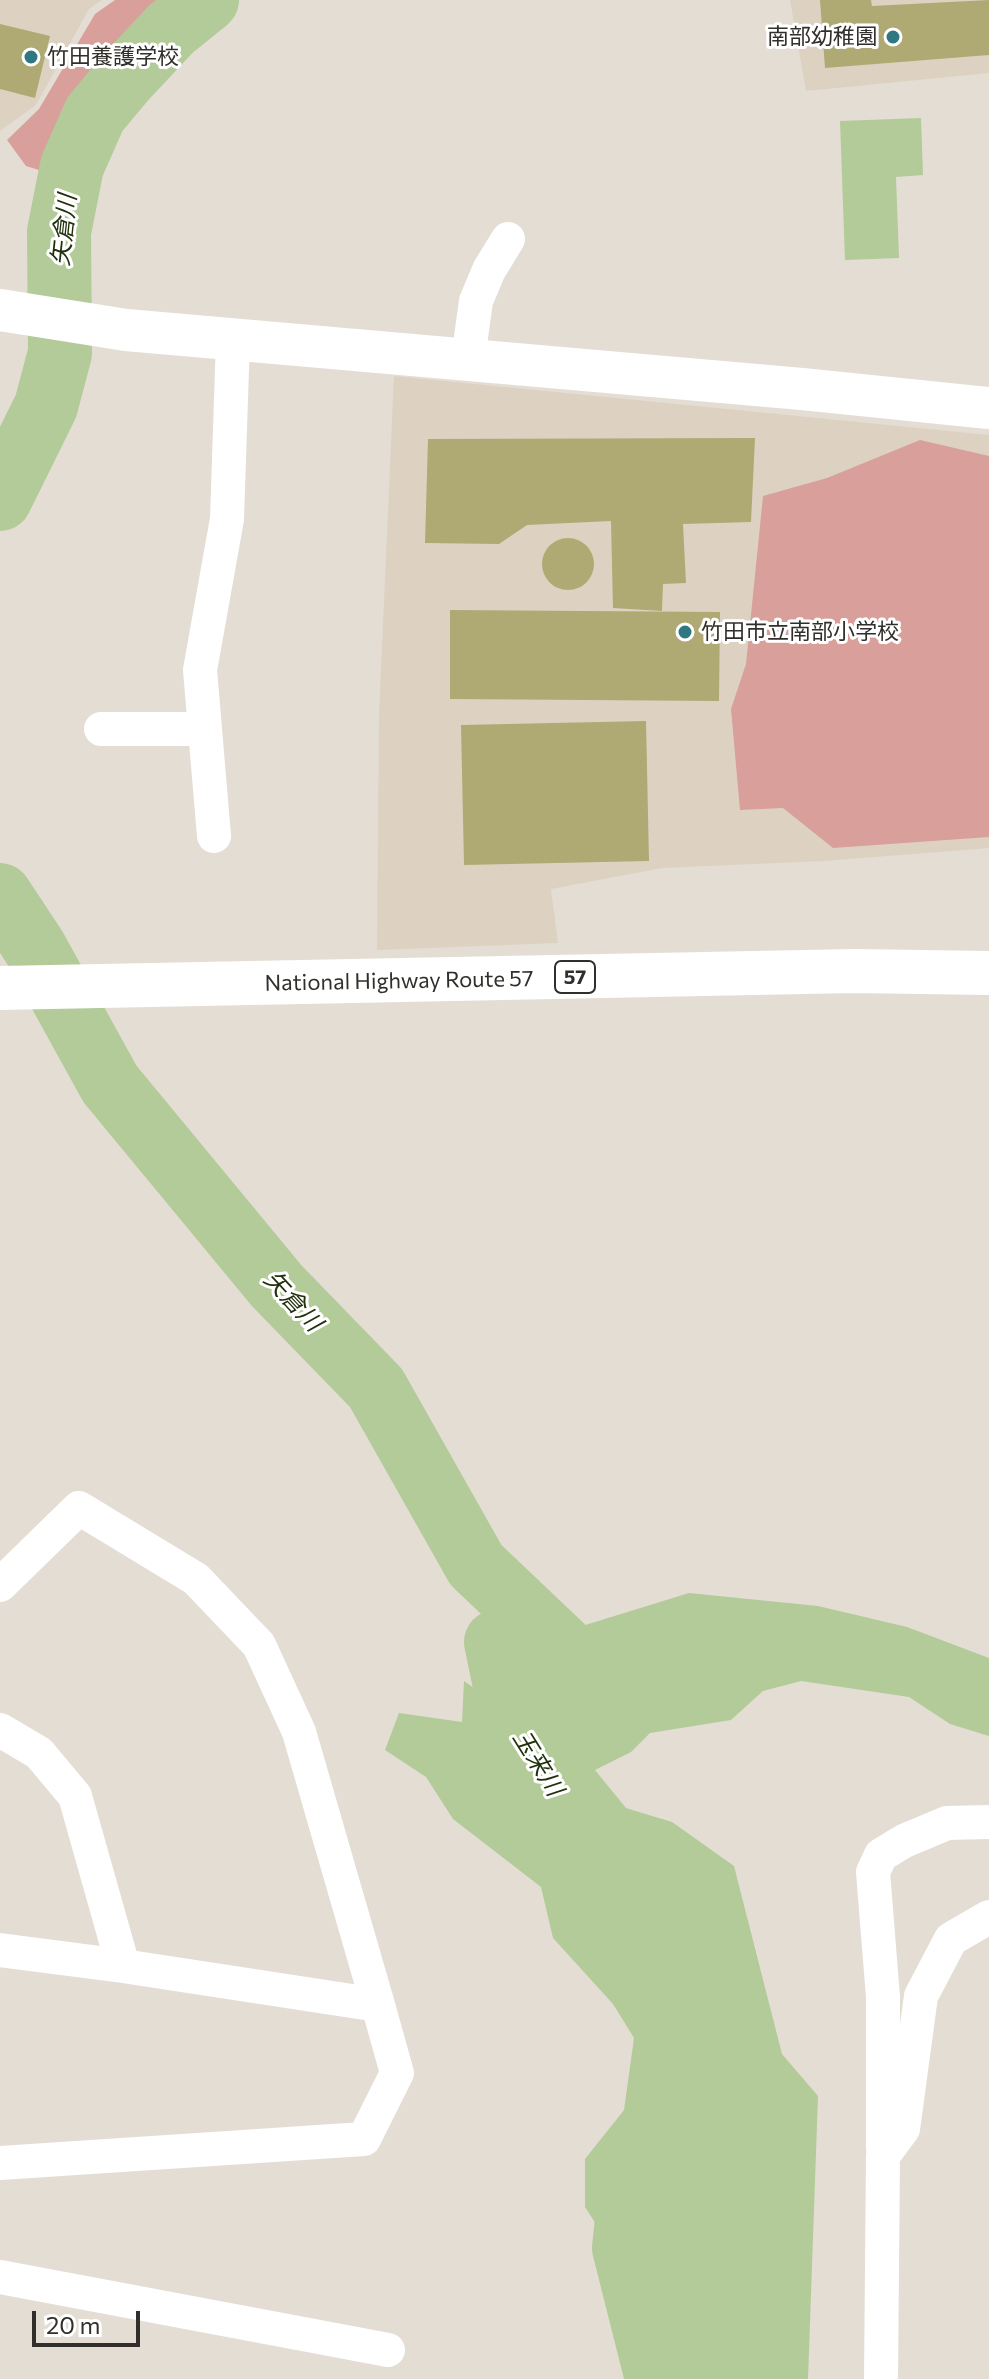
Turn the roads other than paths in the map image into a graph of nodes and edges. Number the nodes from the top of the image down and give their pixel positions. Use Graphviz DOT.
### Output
graph roads {
  1 [pos="508,239"];
  2 [pos="8,311"];
  3 [pos="233,339"];
  4 [pos="468,359"];
  5 [pos="989,408"];
  6 [pos="101,729"];
  7 [pos="205,729"];
  8 [pos="214,836"];
  9 [pos="989,973"];
  10 [pos="0,988"];
  11 [pos="0,1585"];
  12 [pos="0,1730"];
  13 [pos="989,1822"];
  14 [pos="989,1917"];
  15 [pos="0,1950"];
  16 [pos="123,1966"];
  17 [pos="378,2005"];
  18 [pos="883,2156"];
  19 [pos="0,2163"];
  20 [pos="0,2277"];
  21 [pos="388,2350"];
  22 [pos="881,2379"];
  1 -- 4 [label="street"];
  2 -- 3 [label="street"];
  3 -- 4 [label="street"];
  3 -- 7 [label="street"];
  4 -- 5 [label="street"];
  6 -- 7 [label="street"];
  7 -- 8 [label="street"];
  9 -- 10 [label="highway, National Highway Route 57 / 57"];
  11 -- 17 [label="street"];
  12 -- 16 [label="street"];
  13 -- 18 [label="street"];
  14 -- 18 [label="street"];
  15 -- 16 [label="street"];
  16 -- 17 [label="street"];
  17 -- 19 [label="street"];
  18 -- 22 [label="street"];
  20 -- 21 [label="street"];
}
